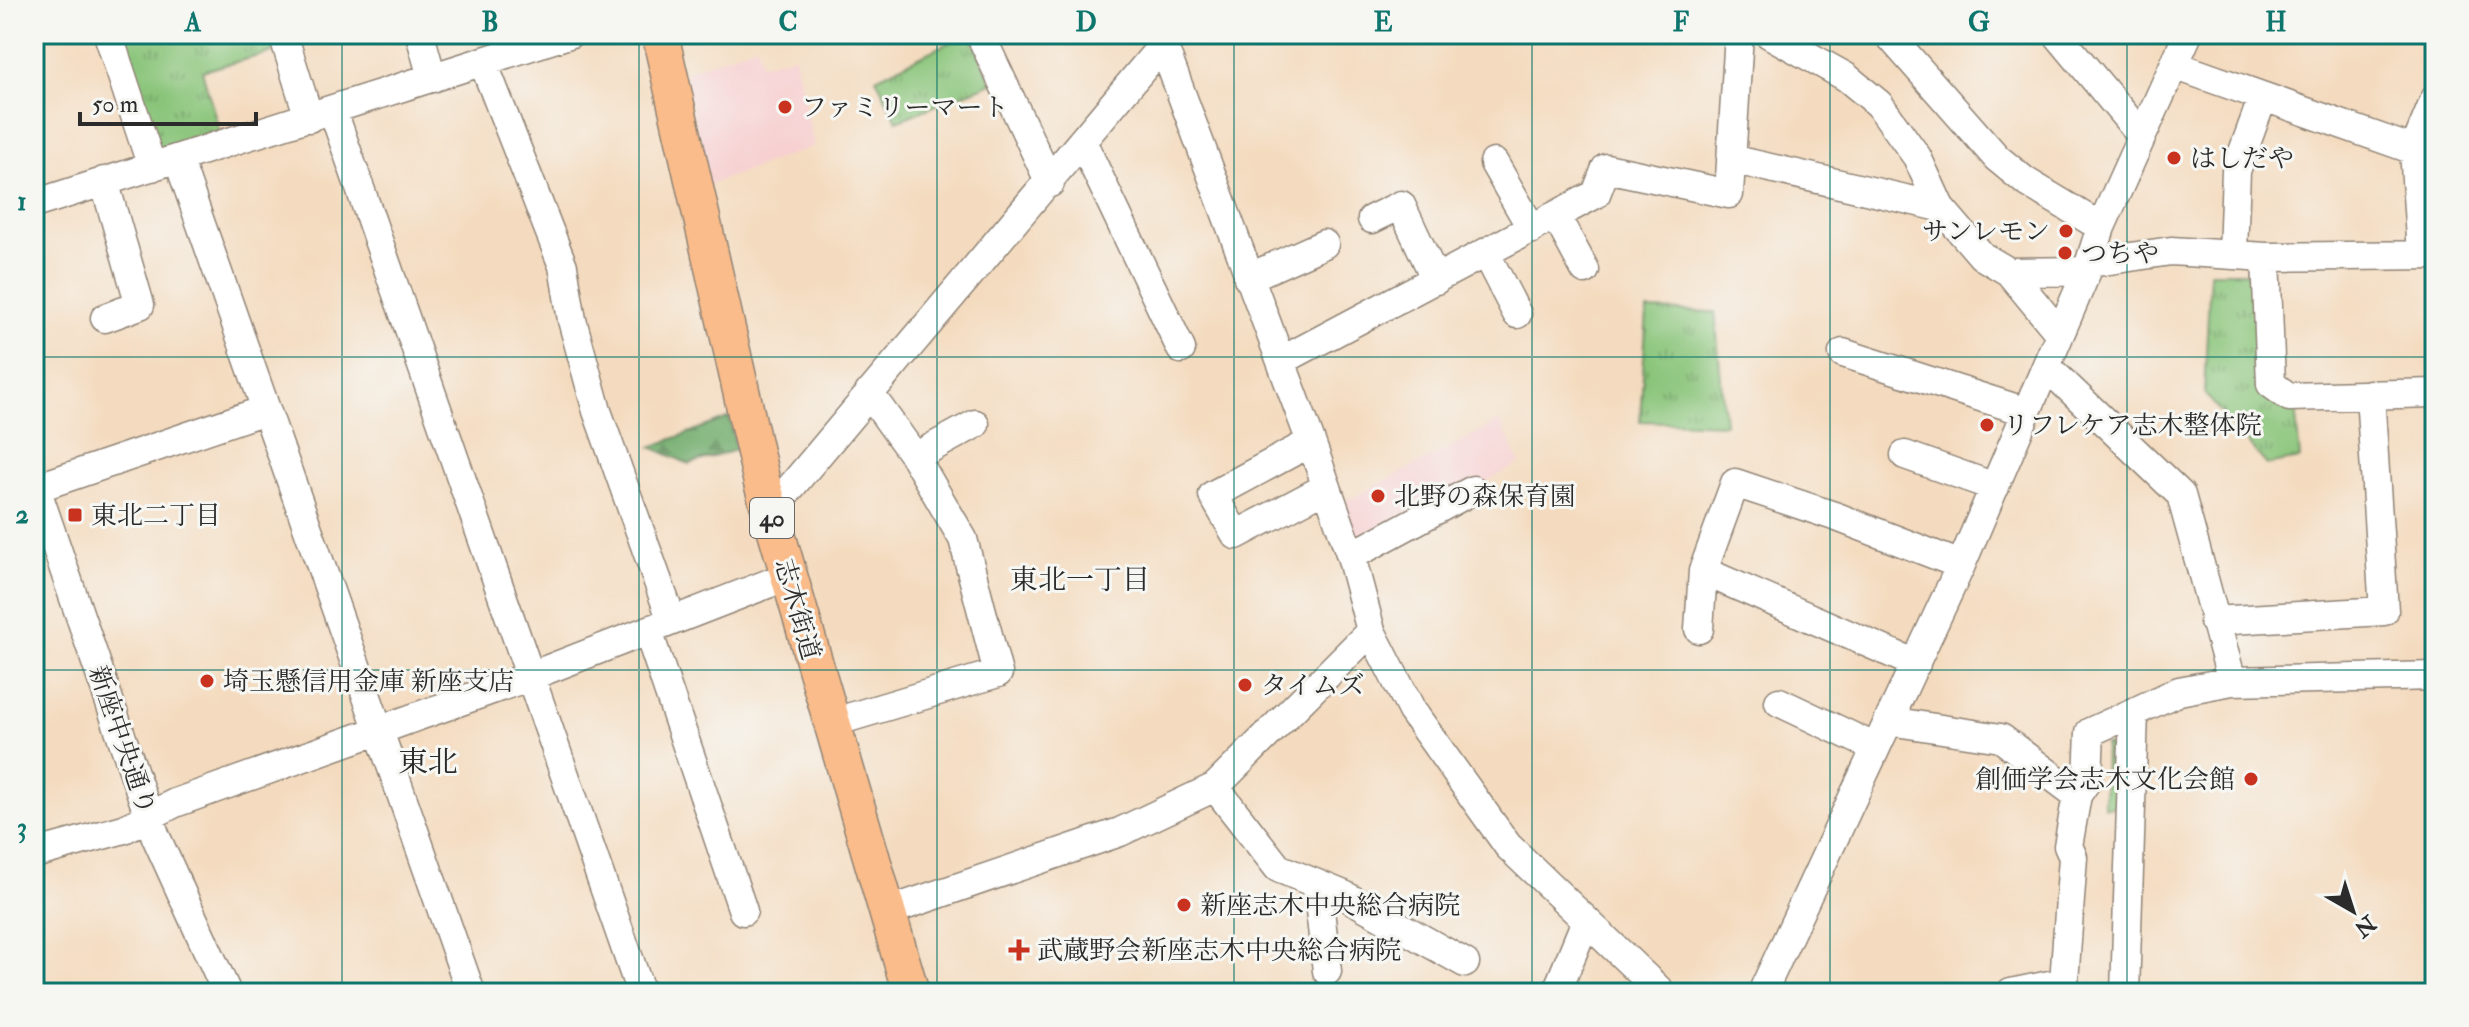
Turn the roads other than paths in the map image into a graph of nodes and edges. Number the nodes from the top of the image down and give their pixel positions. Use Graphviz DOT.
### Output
graph roads {
  1 [pos="108,34"];
  2 [pos="283,34"];
  3 [pos="420,34"];
  4 [pos="569,34"];
  5 [pos="660,34"];
  6 [pos="980,34"];
  7 [pos="1739,34"];
  8 [pos="1769,34"];
  9 [pos="1888,34"];
  10 [pos="2057,34"];
  11 [pos="1165,37"];
  12 [pos="2181,43"];
  13 [pos="483,62"];
  14 [pos="432,78"];
  15 [pos="2263,97"];
  16 [pos="2435,101"];
  17 [pos="321,115"];
  18 [pos="2141,135"];
  19 [pos="1082,141"];
  20 [pos="2414,150"];
  21 [pos="1731,159"];
  22 [pos="165,163"];
  23 [pos="1494,163"];
  24 [pos="104,181"];
  25 [pos="1050,183"];
  26 [pos="34,204"];
  27 [pos="1940,207"];
  28 [pos="1372,219"];
  29 [pos="1544,222"];
  30 [pos="2101,227"];
  31 [pos="1324,244"];
  32 [pos="2233,253"];
  33 [pos="1486,254"];
  34 [pos="2428,254"];
  35 [pos="2266,257"];
  36 [pos="2089,267"];
  37 [pos="1585,270"];
  38 [pos="2009,272"];
  39 [pos="1248,278"];
  40 [pos="1436,280"];
  41 [pos="1517,314"];
  42 [pos="105,318"];
  43 [pos="2060,334"];
  44 [pos="1181,349"];
  45 [pos="1843,353"];
  46 [pos="1281,361"];
  47 [pos="2047,367"];
  48 [pos="869,393"];
  49 [pos="2435,393"];
  50 [pos="2370,394"];
  51 [pos="265,410"];
  52 [pos="2027,412"];
  53 [pos="975,424"];
  54 [pos="1311,442"];
  55 [pos="1905,455"];
  56 [pos="915,457"];
  57 [pos="35,485"];
  58 [pos="1327,487"];
  59 [pos="1995,487"];
  60 [pos="1473,490"];
  61 [pos="770,512"];
  62 [pos="1351,556"];
  63 [pos="1961,565"];
  64 [pos="1703,571"];
  65 [pos="788,576"];
  66 [pos="2214,621"];
  67 [pos="660,626"];
  68 [pos="1699,629"];
  69 [pos="1371,631"];
  70 [pos="1916,664"];
  71 [pos="2435,676"];
  72 [pos="528,677"];
  73 [pos="2232,681"];
  74 [pos="1779,702"];
  75 [pos="2134,712"];
  76 [pos="1889,721"];
  77 [pos="831,723"];
  78 [pos="377,729"];
  79 [pos="1876,748"];
  80 [pos="1215,787"];
  81 [pos="2077,795"];
  82 [pos="148,814"];
  83 [pos="34,854"];
  84 [pos="1317,884"];
  85 [pos="743,911"];
  86 [pos="886,912"];
  87 [pos="1585,923"];
  88 [pos="1465,963"];
  89 [pos="1327,971"];
  90 [pos="227,993"];
  91 [pos="471,993"];
  92 [pos="641,993"];
  93 [pos="911,993"];
  94 [pos="1556,993"];
  95 [pos="1662,993"];
  96 [pos="1762,993"];
  97 [pos="2011,993"];
  98 [pos="2125,993"];
  1 -- 22 [label="street"];
  2 -- 17 [label="street"];
  3 -- 14 [label="street"];
  4 -- 13 [label="street"];
  5 -- 61 [label="main road, 志木街道 / 40"];
  6 -- 25 [label="street"];
  7 -- 21 [label="street"];
  8 -- 27 [label="street"];
  9 -- 30 [label="street"];
  10 -- 18 [label="street"];
  11 -- 19 [label="street"];
  11 -- 39 [label="street"];
  12 -- 15 [label="street"];
  12 -- 18 [label="street"];
  13 -- 14 [label="street"];
  13 -- 67 [label="street"];
  14 -- 17 [label="street"];
  15 -- 20 [label="street"];
  15 -- 32 [label="street"];
  16 -- 20 [label="street"];
  17 -- 22 [label="street"];
  17 -- 72 [label="street"];
  18 -- 30 [label="street"];
  19 -- 25 [label="street"];
  19 -- 44 [label="street"];
  20 -- 34 [label="street"];
  21 -- 27 [label="street"];
  21 -- 29 [label="street"];
  22 -- 24 [label="street"];
  22 -- 51 [label="street"];
  23 -- 29 [label="street"];
  24 -- 26 [label="street"];
  24 -- 42 [label="street"];
  25 -- 48 [label="street"];
  27 -- 38 [label="street"];
  28 -- 40 [label="street"];
  29 -- 33 [label="street"];
  29 -- 37 [label="street"];
  30 -- 36 [label="street"];
  31 -- 39 [label="street"];
  32 -- 35 [label="street"];
  32 -- 36 [label="street"];
  33 -- 40 [label="street"];
  33 -- 41 [label="street"];
  34 -- 35 [label="street"];
  35 -- 50 [label="street"];
  36 -- 38 [label="street"];
  36 -- 43 [label="street"];
  38 -- 43 [label="street"];
  39 -- 46 [label="street"];
  40 -- 46 [label="street"];
  43 -- 47 [label="street"];
  45 -- 52 [label="street"];
  46 -- 54 [label="street"];
  47 -- 52 [label="street"];
  47 -- 66 [label="street"];
  48 -- 56 [label="street"];
  48 -- 61 [label="street"];
  49 -- 50 [label="street"];
  50 -- 66 [label="street"];
  51 -- 57 [label="street"];
  51 -- 78 [label="street"];
  52 -- 59 [label="street"];
  53 -- 56 [label="street"];
  54 -- 58 [label="street"];
  54 -- 58 [label="street"];
  55 -- 59 [label="street"];
  56 -- 77 [label="street"];
  57 -- 82 [label="street, 新座中央通り"];
  58 -- 62 [label="street"];
  59 -- 63 [label="street"];
  60 -- 62 [label="street"];
  61 -- 65 [label="main road, 志木街道 / 40"];
  62 -- 69 [label="street"];
  63 -- 64 [label="street"];
  63 -- 70 [label="street"];
  64 -- 68 [label="street"];
  64 -- 70 [label="street"];
  65 -- 67 [label="street"];
  65 -- 77 [label="main road, 志木街道 / 40"];
  66 -- 73 [label="street"];
  67 -- 72 [label="street"];
  67 -- 85 [label="street"];
  69 -- 80 [label="street"];
  69 -- 87 [label="street"];
  70 -- 76 [label="street"];
  71 -- 73 [label="street"];
  72 -- 78 [label="street"];
  72 -- 92 [label="street"];
  73 -- 75 [label="street"];
  74 -- 79 [label="street"];
  75 -- 81 [label="street"];
  75 -- 98 [label="street"];
  76 -- 79 [label="street"];
  76 -- 81 [label="street"];
  77 -- 86 [label="main road, 志木街道 / 40"];
  78 -- 82 [label="street"];
  78 -- 91 [label="street"];
  79 -- 96 [label="street"];
  80 -- 84 [label="street"];
  80 -- 86 [label="street"];
  81 -- 97 [label="street"];
  82 -- 83 [label="street"];
  82 -- 90 [label="street, 新座中央通り"];
  84 -- 88 [label="street"];
  84 -- 89 [label="street"];
  86 -- 93 [label="main road, 志木街道 / 40"];
  87 -- 94 [label="street"];
  87 -- 95 [label="street"];
}
